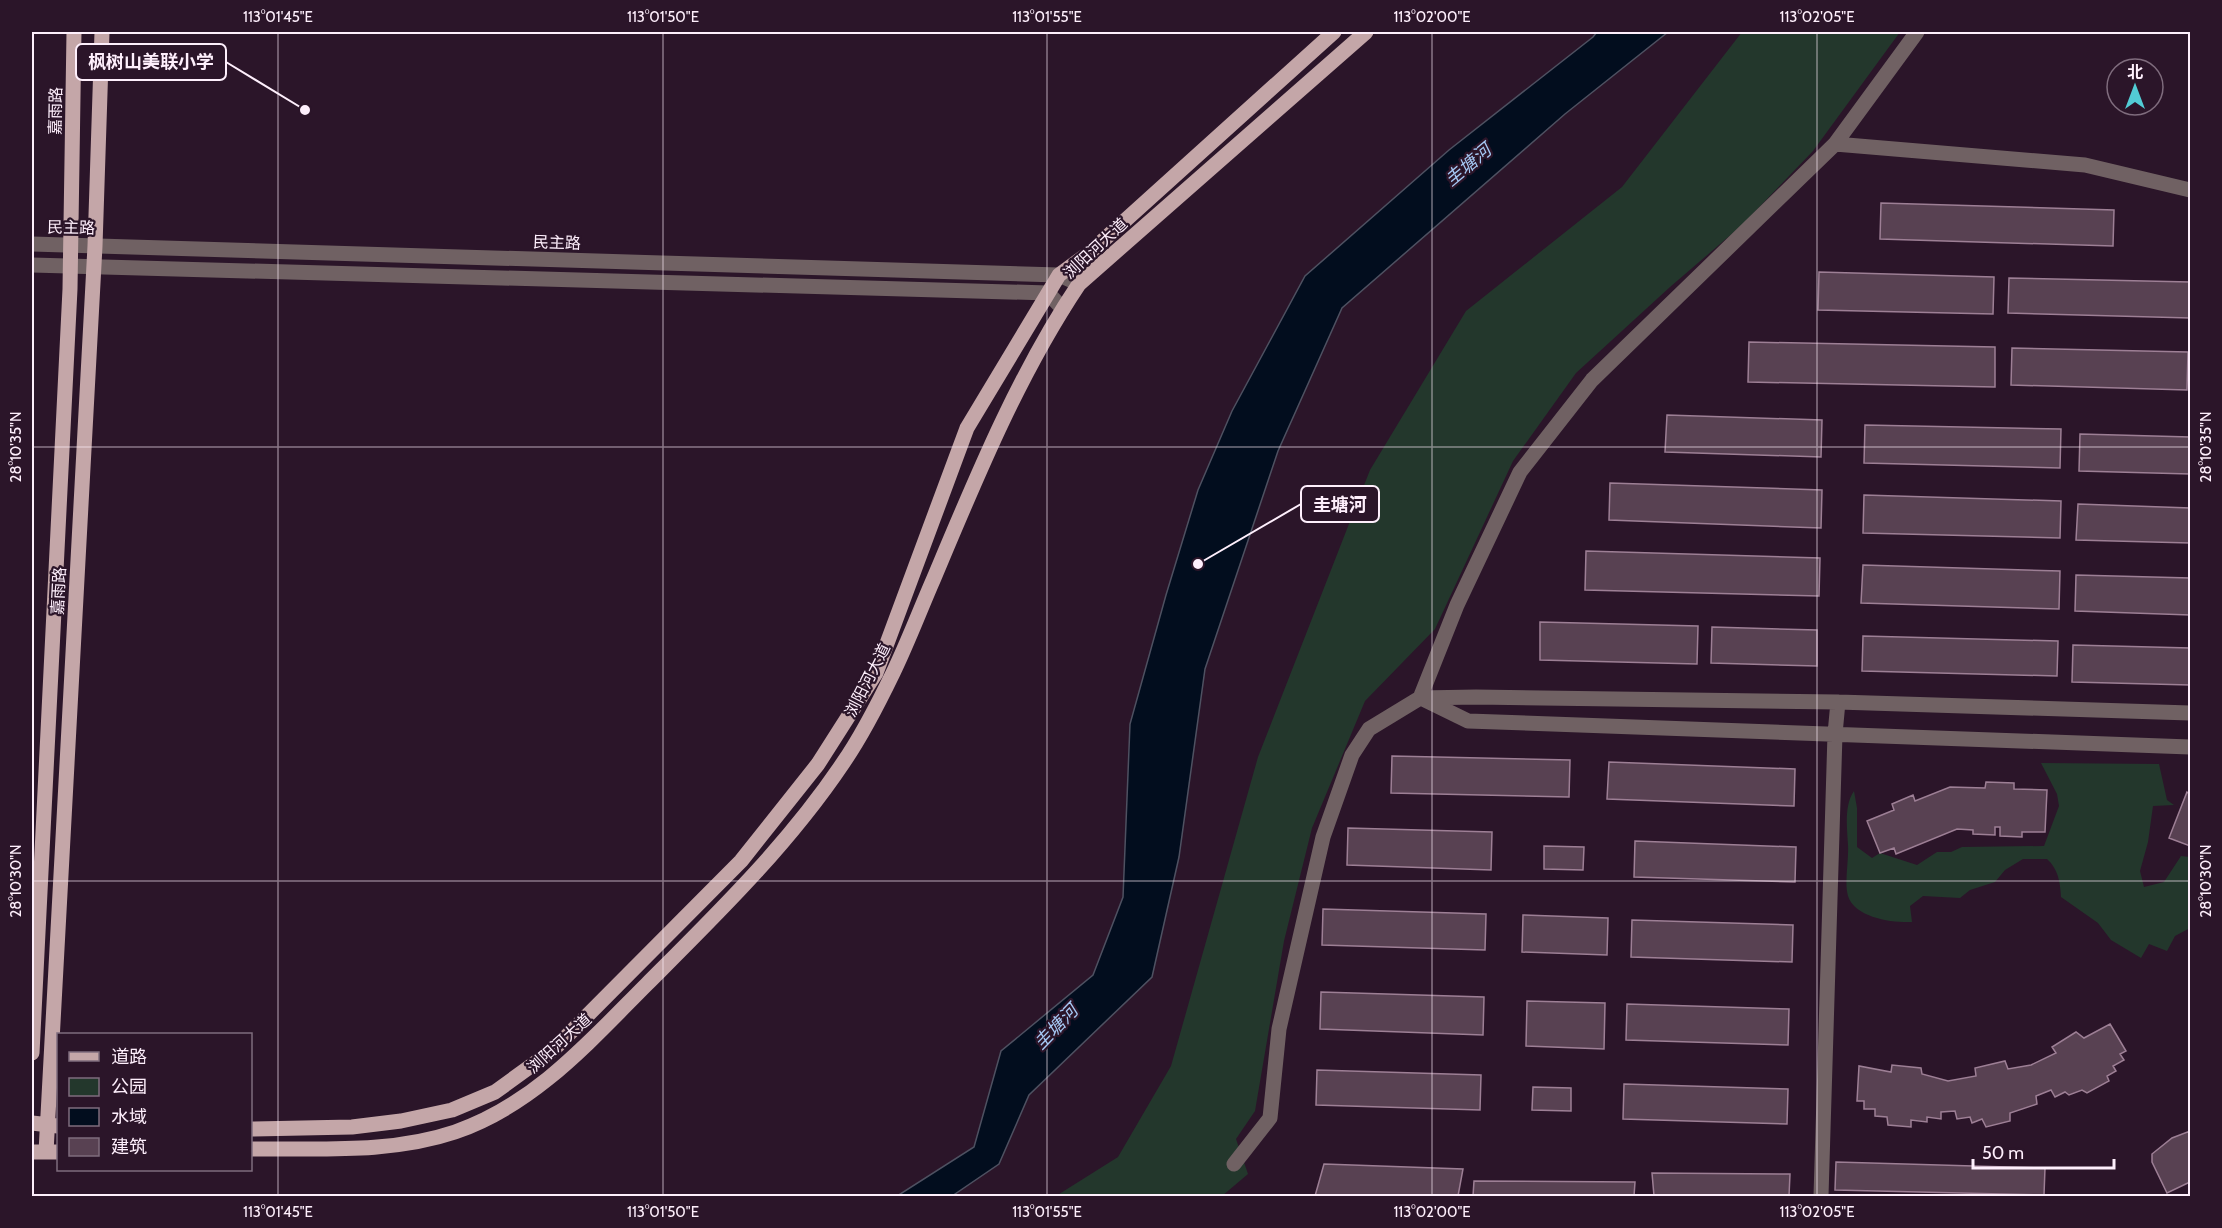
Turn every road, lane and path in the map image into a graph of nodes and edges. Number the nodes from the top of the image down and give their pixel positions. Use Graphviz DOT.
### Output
graph roads {
  1 [pos="74,32"];
  2 [pos="102,32"];
  3 [pos="1334,32"];
  4 [pos="1366,32"];
  5 [pos="1917,32"];
  6 [pos="1834,144"];
  7 [pos="2190,190"];
  8 [pos="32,244"];
  9 [pos="71,245"];
  10 [pos="95,246"];
  11 [pos="32,265"];
  12 [pos="70,266"];
  13 [pos="94,266"];
  14 [pos="1059,275"];
  15 [pos="1079,284"];
  16 [pos="1048,293"];
  17 [pos="1063,309"];
  18 [pos="1420,698"];
  19 [pos="1838,702"];
  20 [pos="2190,712"];
  21 [pos="1835,734"];
  22 [pos="2190,747"];
  23 [pos="32,1053"];
  24 [pos="45,1125"];
  25 [pos="252,1129"];
  26 [pos="252,1149"];
  27 [pos="40,1151"];
  28 [pos="1234,1164"];
  29 [pos="1821,1197"];
  1 -- 9 [label="main road, 嘉雨路"];
  2 -- 10 [label="main road, 嘉雨路"];
  3 -- 14 [label="main road, 浏阳河大道"];
  4 -- 15 [label="main road, 浏阳河大道"];
  5 -- 6 [label="street"];
  6 -- 7 [label="street"];
  6 -- 18 [label="street"];
  8 -- 9 [label="street, 民主路"];
  9 -- 10 [label="street, 民主路"];
  9 -- 12 [label="main road, 嘉雨路"];
  10 -- 13 [label="main road, 嘉雨路"];
  10 -- 14 [label="street, 民主路"];
  11 -- 12 [label="street"];
  12 -- 13 [label="street"];
  12 -- 23 [label="main road, 嘉雨路"];
  13 -- 16 [label="street"];
  13 -- 24 [label="main road, 嘉雨路"];
  14 -- 15 [label="street, 民主路"];
  14 -- 16 [label="main road, 浏阳河大道"];
  15 -- 17 [label="main road, 浏阳河大道"];
  16 -- 17 [label="street"];
  16 -- 25 [label="main road, 浏阳河大道"];
  17 -- 26 [label="main road, 浏阳河大道"];
  18 -- 19 [label="street"];
  18 -- 21 [label="street"];
  18 -- 28 [label="street"];
  19 -- 20 [label="street"];
  19 -- 21 [label="street"];
  21 -- 22 [label="street"];
  21 -- 29 [label="street"];
  24 -- 27 [label="main road, 嘉雨路"];
}
